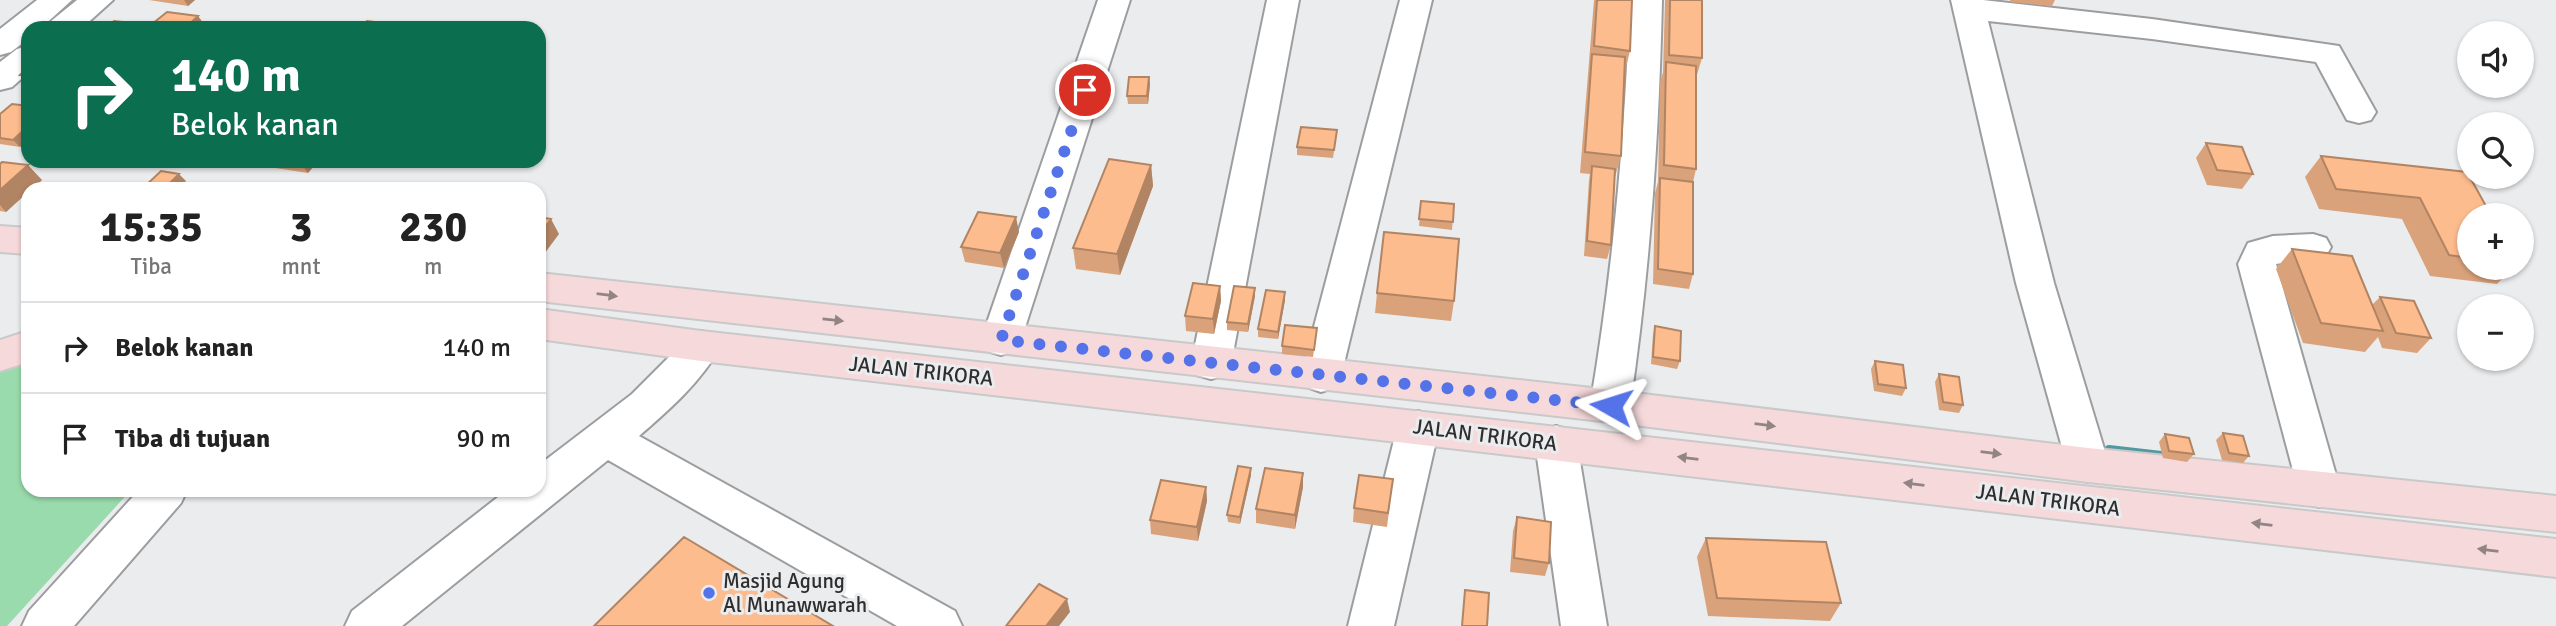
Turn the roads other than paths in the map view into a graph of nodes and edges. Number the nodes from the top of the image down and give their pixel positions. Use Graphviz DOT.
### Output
graph roads {
  1 [pos="56,0"];
  2 [pos="97,0"];
  3 [pos="1114,0"];
  4 [pos="1283,0"];
  5 [pos="1416,0"];
  6 [pos="1646,0"];
  7 [pos="1968,5"];
  8 [pos="29,21"];
  9 [pos="71,21"];
  10 [pos="21,28"];
  11 [pos="0,44"];
  12 [pos="2328,53"];
  13 [pos="2361,57"];
  14 [pos="21,62"];
  15 [pos="0,79"];
  16 [pos="2359,112"];
  17 [pos="0,239"];
  18 [pos="21,240"];
  19 [pos="2313,247"];
  20 [pos="546,288"];
  21 [pos="725,309"];
  22 [pos="546,325"];
  23 [pos="1001,340"];
  24 [pos="701,346"];
  25 [pos="21,348"];
  26 [pos="0,356"];
  27 [pos="1211,364"];
  28 [pos="1321,376"];
  29 [pos="1611,406"];
  30 [pos="1418,428"];
  31 [pos="604,438"];
  32 [pos="1556,443"];
  33 [pos="1946,448"];
  34 [pos="2088,465"];
  35 [pos="546,484"];
  36 [pos="1956,489"];
  37 [pos="2319,489"];
  38 [pos="160,497"];
  39 [pos="530,497"];
  40 [pos="2556,514"];
  41 [pos="2556,558"];
  42 [pos="45,626"];
  43 [pos="368,626"];
  44 [pos="939,626"];
  45 [pos="1371,626"];
  46 [pos="1584,626"];
  1 -- 8 [label="street"];
  2 -- 9 [label="street"];
  3 -- 23 [label="street"];
  4 -- 27 [label="street"];
  5 -- 28 [label="street"];
  6 -- 29 [label="street"];
  7 -- 12 [label="street"];
  7 -- 34 [label="street"];
  10 -- 11 [label="street"];
  12 -- 13 [label="street"];
  12 -- 16 [label="street"];
  14 -- 15 [label="street"];
  17 -- 18 [label="main road"];
  19 -- 37 [label="street"];
  20 -- 21 [label="main road, JALAN TRIKORA, one-way"];
  21 -- 23 [label="main road, JALAN TRIKORA, one-way"];
  21 -- 24 [label="main road"];
  22 -- 24 [label="main road, JALAN TRIKORA"];
  23 -- 27 [label="main road, JALAN TRIKORA"];
  24 -- 30 [label="main road, JALAN TRIKORA"];
  24 -- 31 [label="street"];
  25 -- 26 [label="main road"];
  27 -- 28 [label="main road, JALAN TRIKORA"];
  28 -- 29 [label="main road, JALAN TRIKORA"];
  29 -- 33 [label="main road, JALAN TRIKORA, one-way"];
  30 -- 32 [label="main road, JALAN TRIKORA"];
  30 -- 45 [label="street"];
  31 -- 35 [label="street"];
  31 -- 44 [label="street"];
  36 -- 32 [label="main road, JALAN TRIKORA, one-way"];
  32 -- 46 [label="street"];
  33 -- 34 [label="main road, JALAN TRIKORA, one-way"];
  33 -- 36 [label="main road"];
  34 -- 37 [label="main road, JALAN TRIKORA"];
  41 -- 36 [label="main road, JALAN TRIKORA, one-way"];
  37 -- 40 [label="main road, JALAN TRIKORA"];
  38 -- 42 [label="street"];
  39 -- 43 [label="street"];
}
